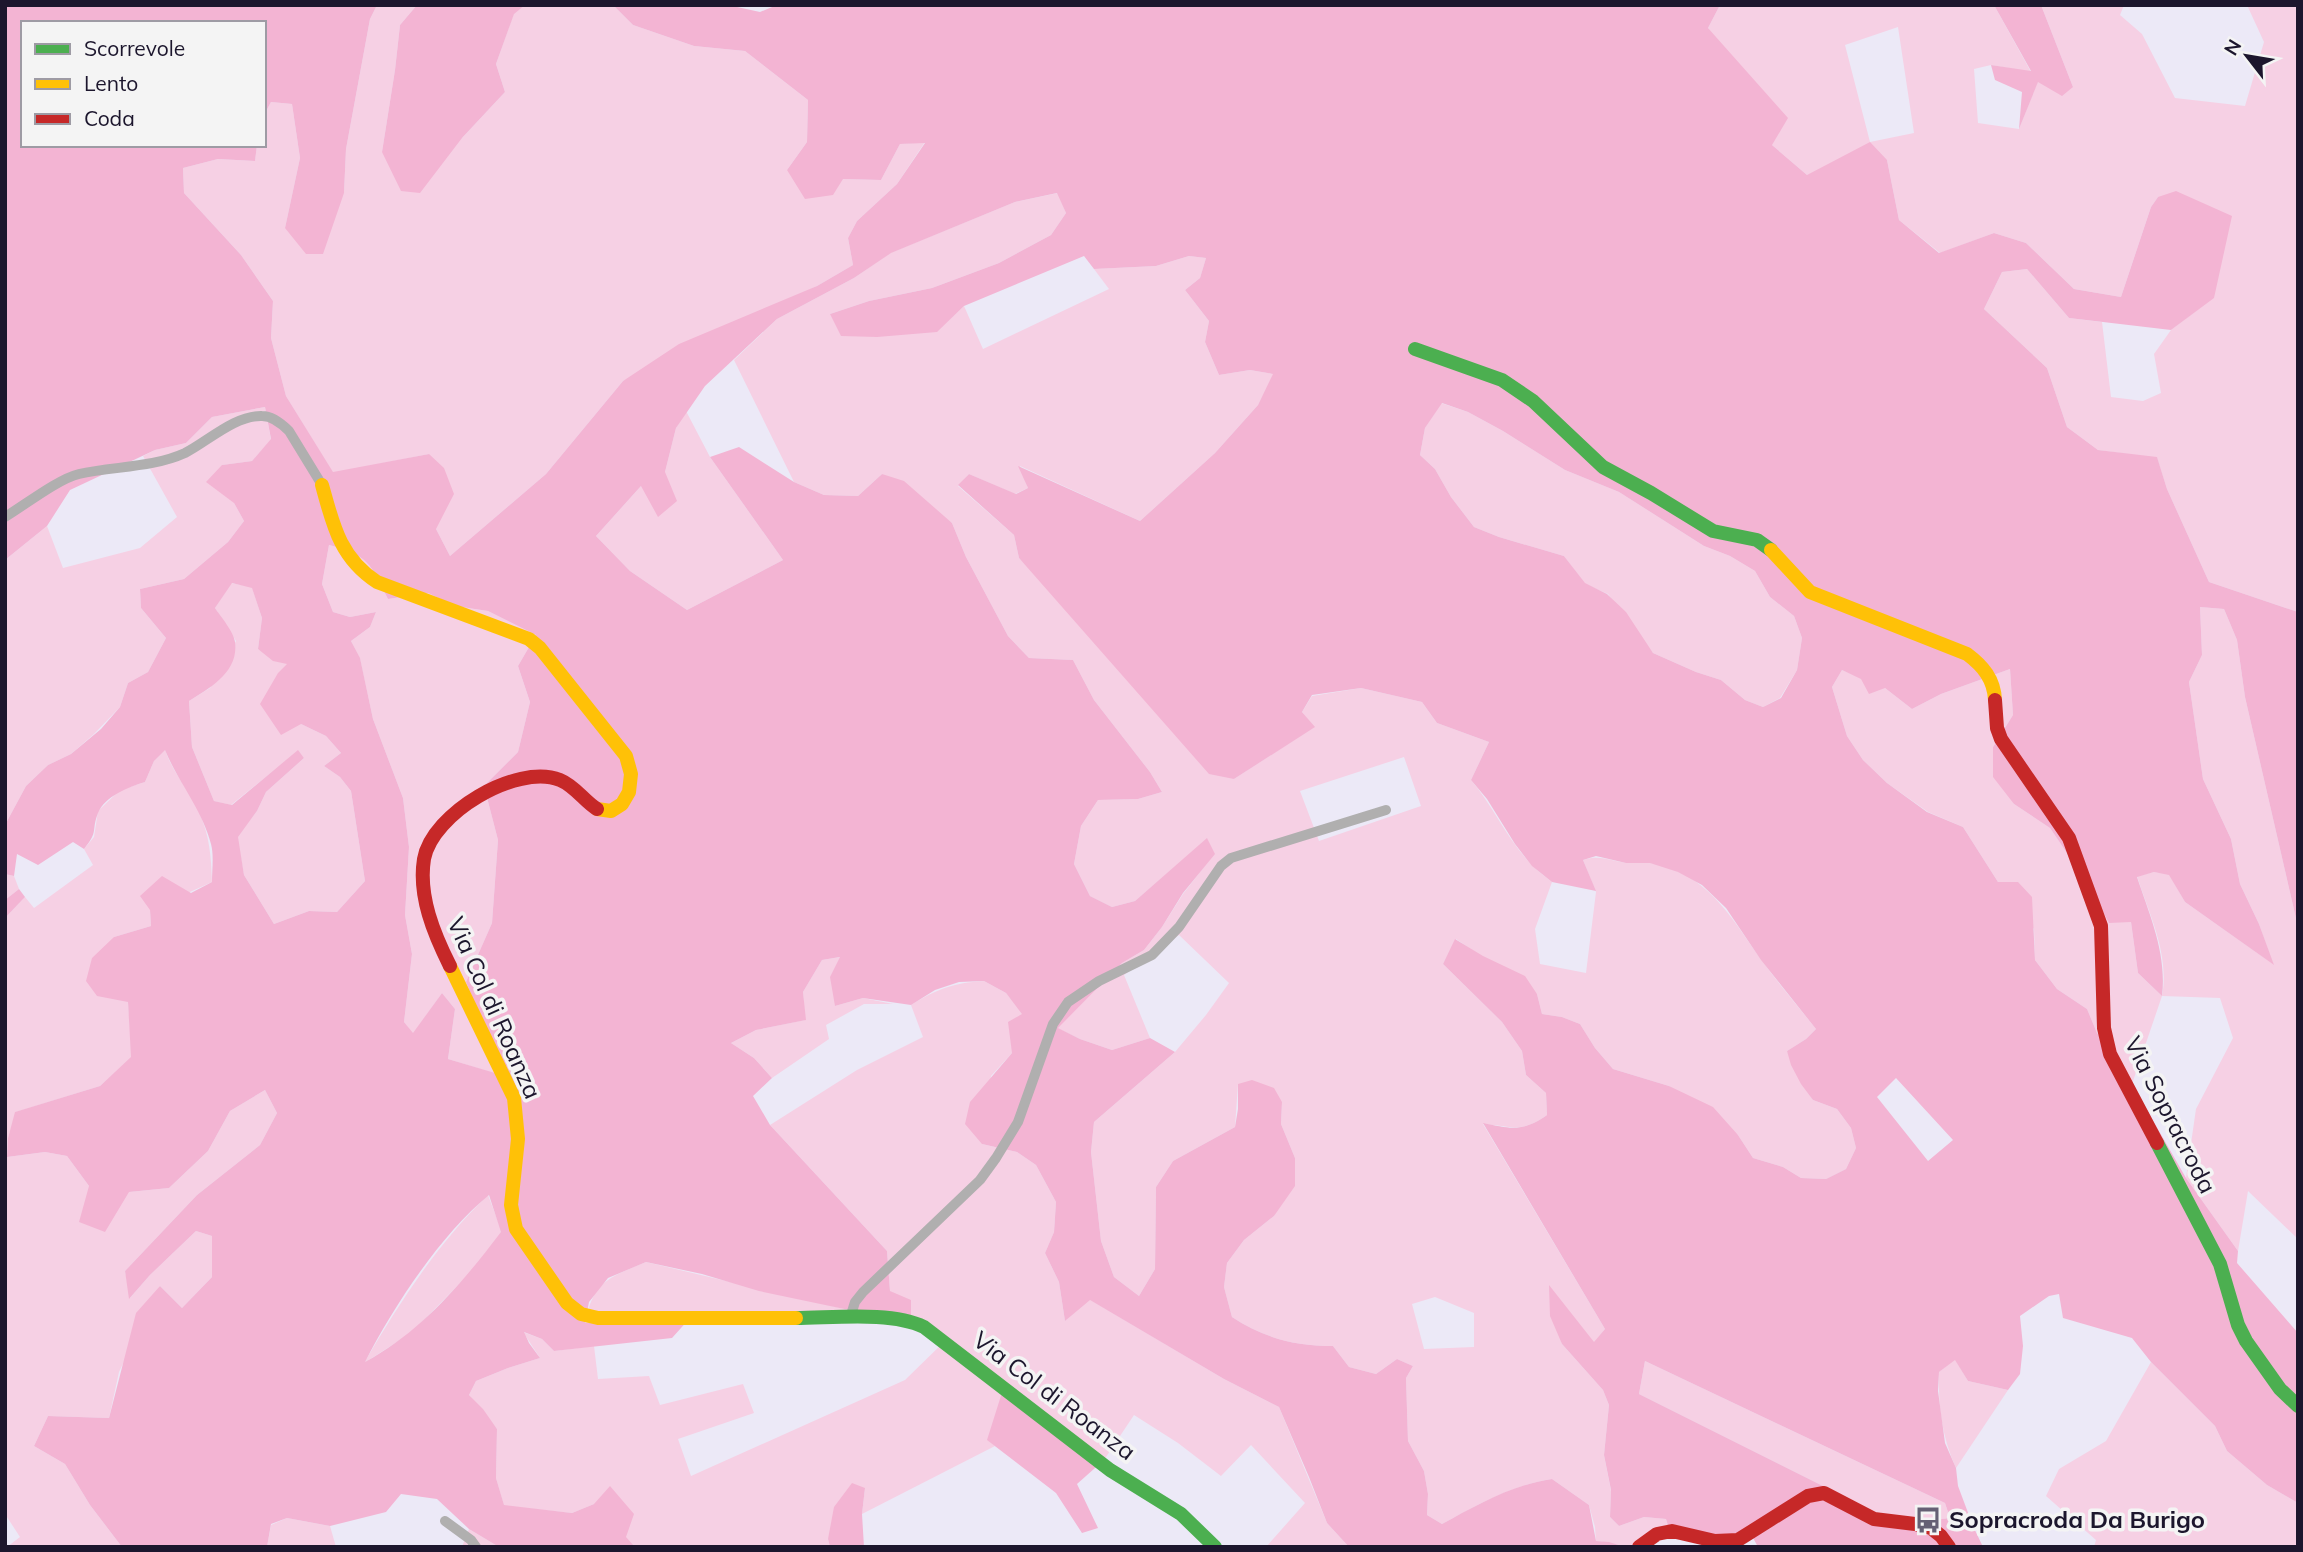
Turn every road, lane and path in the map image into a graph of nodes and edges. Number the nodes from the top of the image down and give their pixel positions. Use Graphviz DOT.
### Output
graph roads {
  1 [pos="1415,349"];
  2 [pos="322,485"];
  3 [pos="5,517"];
  4 [pos="1386,810"];
  5 [pos="850,1318"];
  6 [pos="2298,1406"];
  7 [pos="445,1521"];
  8 [pos="476,1547"];
  9 [pos="1215,1547"];
  10 [pos="1639,1547"];
  11 [pos="1950,1547"];
  1 -- 6 [label="street, Via Sopracroda"];
  2 -- 3 [label="street, Via Col di Roanza"];
  2 -- 5 [label="street, Via Col di Roanza"];
  4 -- 5 [label="street"];
  5 -- 9 [label="street, Via Col di Roanza"];
  7 -- 8 [label="street"];
  10 -- 11 [label="street"];
}
